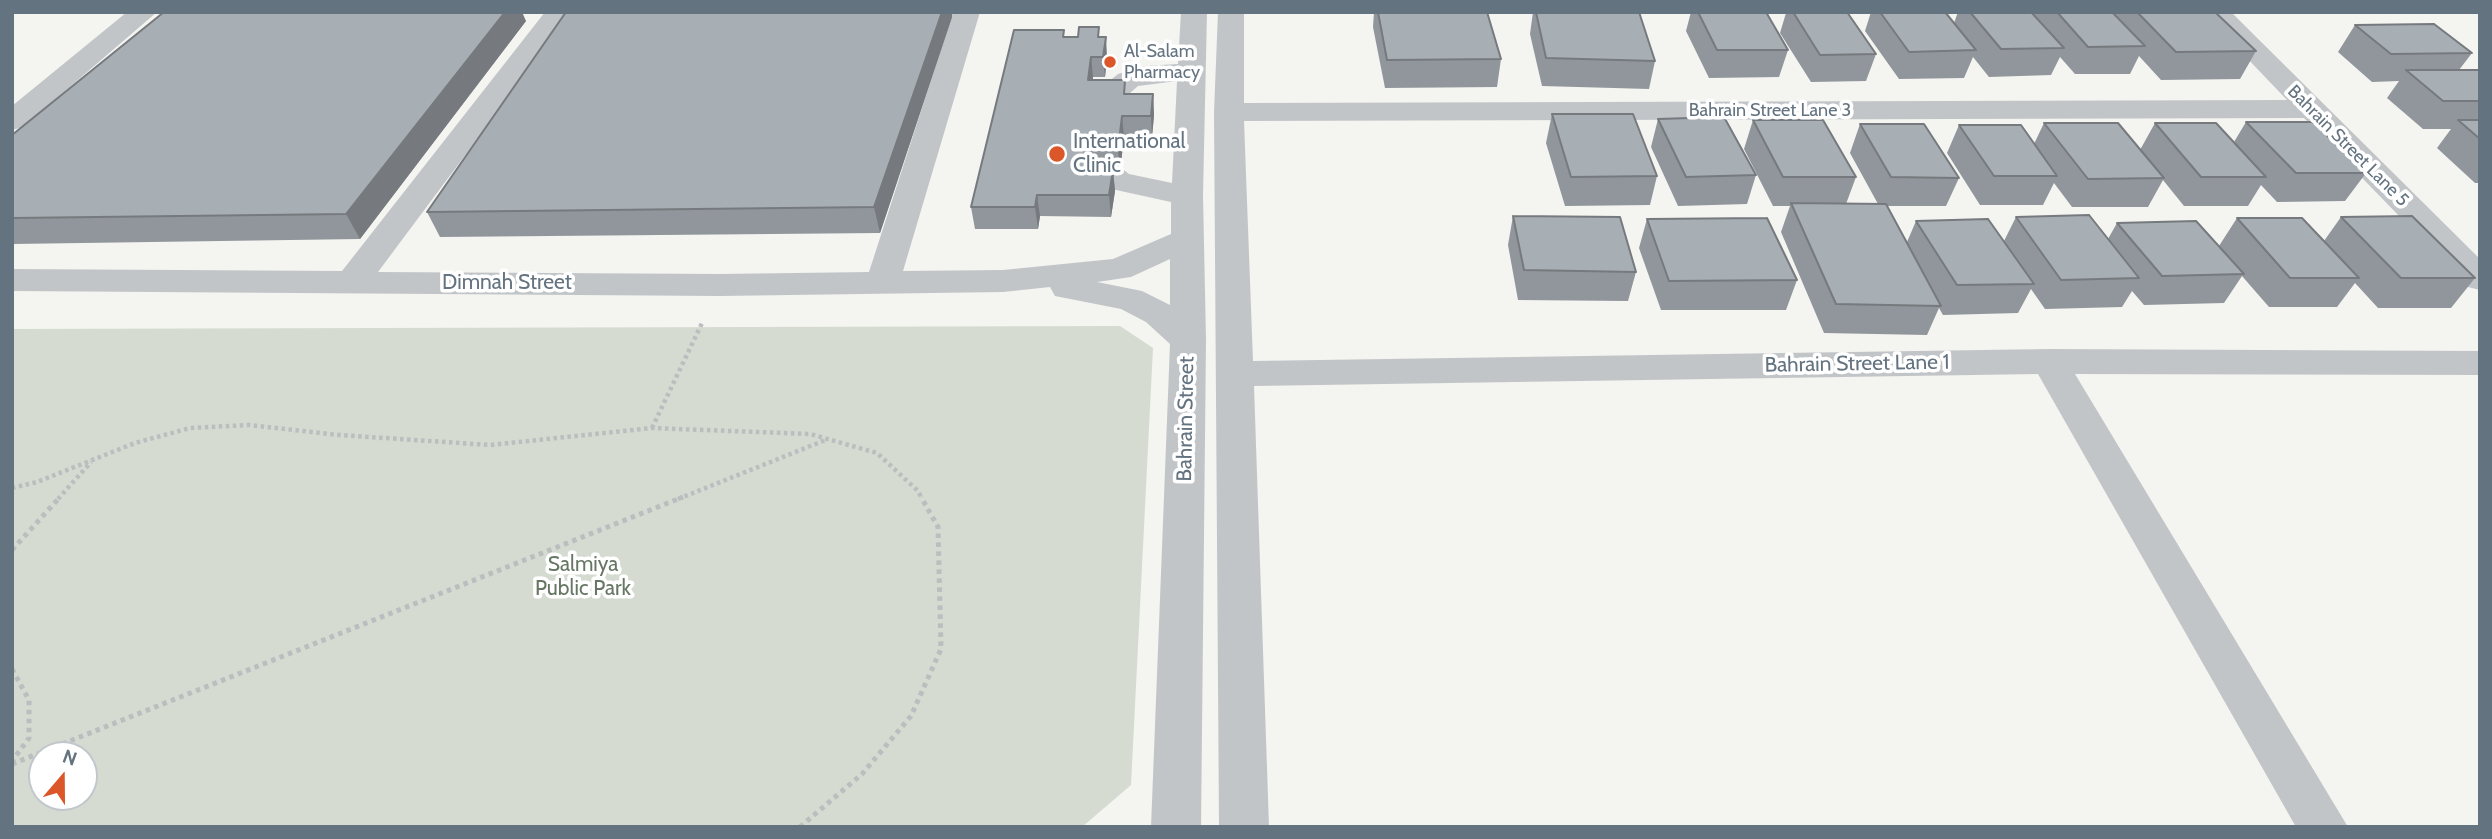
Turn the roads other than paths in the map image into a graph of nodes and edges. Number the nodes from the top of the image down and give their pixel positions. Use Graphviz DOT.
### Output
graph roads {
  1 [pos="144,12"];
  2 [pos="559,12"];
  3 [pos="967,12"];
  4 [pos="1194,12"];
  5 [pos="1231,12"];
  6 [pos="2216,12"];
  7 [pos="1192,71"];
  8 [pos="1111,100"];
  9 [pos="2312,109"];
  10 [pos="1229,112"];
  11 [pos="12,121"];
  12 [pos="1105,171"];
  13 [pos="1187,195"];
  14 [pos="1188,239"];
  15 [pos="2480,279"];
  16 [pos="12,280"];
  17 [pos="1003,281"];
  18 [pos="352,282"];
  19 [pos="883,282"];
  20 [pos="1188,340"];
  21 [pos="2049,361"];
  22 [pos="2480,363"];
  23 [pos="1234,374"];
  24 [pos="1176,827"];
  25 [pos="1244,827"];
  26 [pos="2323,827"];
  1 -- 11 [label="street"];
  2 -- 18 [label="street"];
  3 -- 19 [label="street"];
  4 -- 7 [label="street, Bahrain Street"];
  5 -- 10 [label="street"];
  6 -- 9 [label="street, Bahrain Street Lane 5"];
  7 -- 8 [label="street"];
  7 -- 13 [label="street, Bahrain Street"];
  9 -- 10 [label="street, Bahrain Street Lane 3"];
  9 -- 15 [label="street, Bahrain Street Lane 5"];
  10 -- 23 [label="street"];
  12 -- 13 [label="street"];
  13 -- 14 [label="street, Bahrain Street"];
  14 -- 17 [label="street, Dimnah Street"];
  14 -- 20 [label="street, Bahrain Street"];
  16 -- 18 [label="street, Dimnah Street"];
  17 -- 19 [label="street, Dimnah Street"];
  17 -- 20 [label="street, Dimnah Street"];
  18 -- 19 [label="street, Dimnah Street"];
  20 -- 24 [label="street, Bahrain Street"];
  21 -- 22 [label="street, Bahrain Street Lane 1"];
  21 -- 23 [label="street, Bahrain Street Lane 1"];
  21 -- 26 [label="street"];
  23 -- 25 [label="street"];
}
